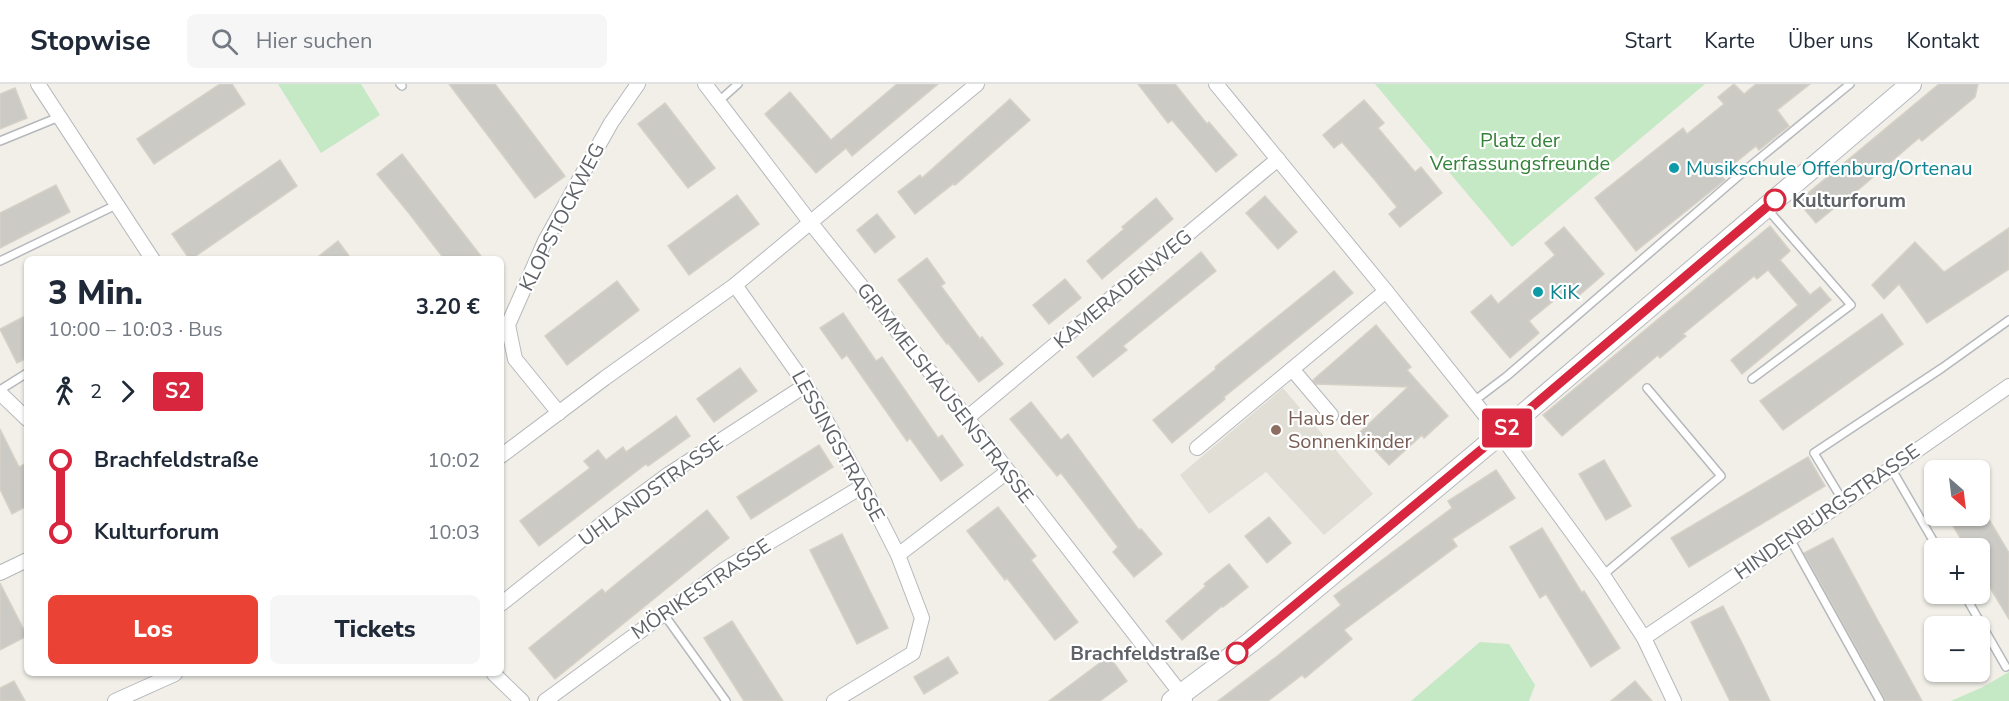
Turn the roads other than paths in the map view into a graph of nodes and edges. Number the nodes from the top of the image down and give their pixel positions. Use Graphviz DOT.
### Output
graph roads {
  1 [pos="38,84"];
  2 [pos="638,84"];
  3 [pos="705,84"];
  4 [pos="738,84"];
  5 [pos="977,84"];
  6 [pos="1216,84"];
  7 [pos="1850,84"];
  8 [pos="1903,87"];
  9 [pos="719,101"];
  10 [pos="59,117"];
  11 [pos="0,141"];
  12 [pos="1278,159"];
  13 [pos="116,205"];
  14 [pos="1766,207"];
  15 [pos="810,222"];
  16 [pos="150,256"];
  17 [pos="0,261"];
  18 [pos="735,285"];
  19 [pos="1386,291"];
  20 [pos="2009,320"];
  21 [pos="1292,369"];
  22 [pos="24,375"];
  23 [pos="1752,379"];
  24 [pos="806,385"];
  25 [pos="2009,386"];
  26 [pos="1647,388"];
  27 [pos="0,392"];
  28 [pos="1473,402"];
  29 [pos="559,413"];
  30 [pos="1331,415"];
  31 [pos="24,416"];
  32 [pos="967,418"];
  33 [pos="1500,434"];
  34 [pos="1197,448"];
  35 [pos="504,454"];
  36 [pos="1891,468"];
  37 [pos="1007,472"];
  38 [pos="863,486"];
  39 [pos="1843,501"];
  40 [pos="1932,538"];
  41 [pos="1790,539"];
  42 [pos="898,555"];
  43 [pos="24,561"];
  44 [pos="0,573"];
  45 [pos="1603,575"];
  46 [pos="504,602"];
  47 [pos="1970,604"];
  48 [pos="663,613"];
  49 [pos="1644,638"];
  50 [pos="2006,667"];
  51 [pos="171,676"];
  52 [pos="496,676"];
  53 [pos="515,699"];
  54 [pos="1180,699"];
  55 [pos="115,701"];
  56 [pos="545,701"];
  57 [pos="726,701"];
  58 [pos="834,701"];
  59 [pos="1674,701"];
  60 [pos="1880,701"];
  1 -- 10 [label="street"];
  2 -- 29 [label="street, KLOPSTOCKWEG"];
  3 -- 9 [label="street, GRIMMELSHAUSENSTRASSE"];
  4 -- 9 [label="lane"];
  5 -- 15 [label="street"];
  6 -- 12 [label="street"];
  7 -- 28 [label="lane"];
  8 -- 14 [label="street"];
  9 -- 15 [label="street, GRIMMELSHAUSENSTRASSE"];
  10 -- 11 [label="lane"];
  10 -- 13 [label="street"];
  12 -- 19 [label="street"];
  12 -- 32 [label="street, KAMERADENWEG"];
  13 -- 16 [label="street"];
  13 -- 17 [label="lane"];
  14 -- 23 [label="lane"];
  14 -- 33 [label="street"];
  15 -- 18 [label="street"];
  15 -- 32 [label="street, GRIMMELSHAUSENSTRASSE"];
  18 -- 24 [label="street, LESSINGSTRASSE"];
  18 -- 29 [label="street"];
  19 -- 21 [label="street"];
  19 -- 28 [label="street"];
  20 -- 39 [label="lane"];
  21 -- 30 [label="street"];
  21 -- 34 [label="street"];
  22 -- 27 [label="lane"];
  24 -- 38 [label="street, LESSINGSTRASSE"];
  24 -- 46 [label="street, UHLANDSTRASSE"];
  25 -- 36 [label="street, HINDENBURGSTRASSE"];
  26 -- 45 [label="lane"];
  27 -- 31 [label="street"];
  28 -- 33 [label="street"];
  29 -- 35 [label="street"];
  32 -- 37 [label="street, GRIMMELSHAUSENSTRASSE"];
  33 -- 45 [label="street"];
  33 -- 54 [label="street"];
  36 -- 39 [label="street, HINDENBURGSTRASSE"];
  36 -- 40 [label="lane"];
  37 -- 42 [label="street"];
  37 -- 54 [label="street, GRIMMELSHAUSENSTRASSE"];
  38 -- 42 [label="street, LESSINGSTRASSE"];
  38 -- 48 [label="street, MÖRIKESTRASSE"];
  39 -- 41 [label="street, HINDENBURGSTRASSE"];
  41 -- 49 [label="street, HINDENBURGSTRASSE"];
  41 -- 60 [label="lane"];
  42 -- 58 [label="street, LESSINGSTRASSE"];
  43 -- 44 [label="street"];
  45 -- 49 [label="street"];
  47 -- 50 [label="lane"];
  48 -- 56 [label="street, MÖRIKESTRASSE"];
  48 -- 57 [label="lane"];
  49 -- 59 [label="street"];
  51 -- 55 [label="street"];
  52 -- 53 [label="street"];
}
